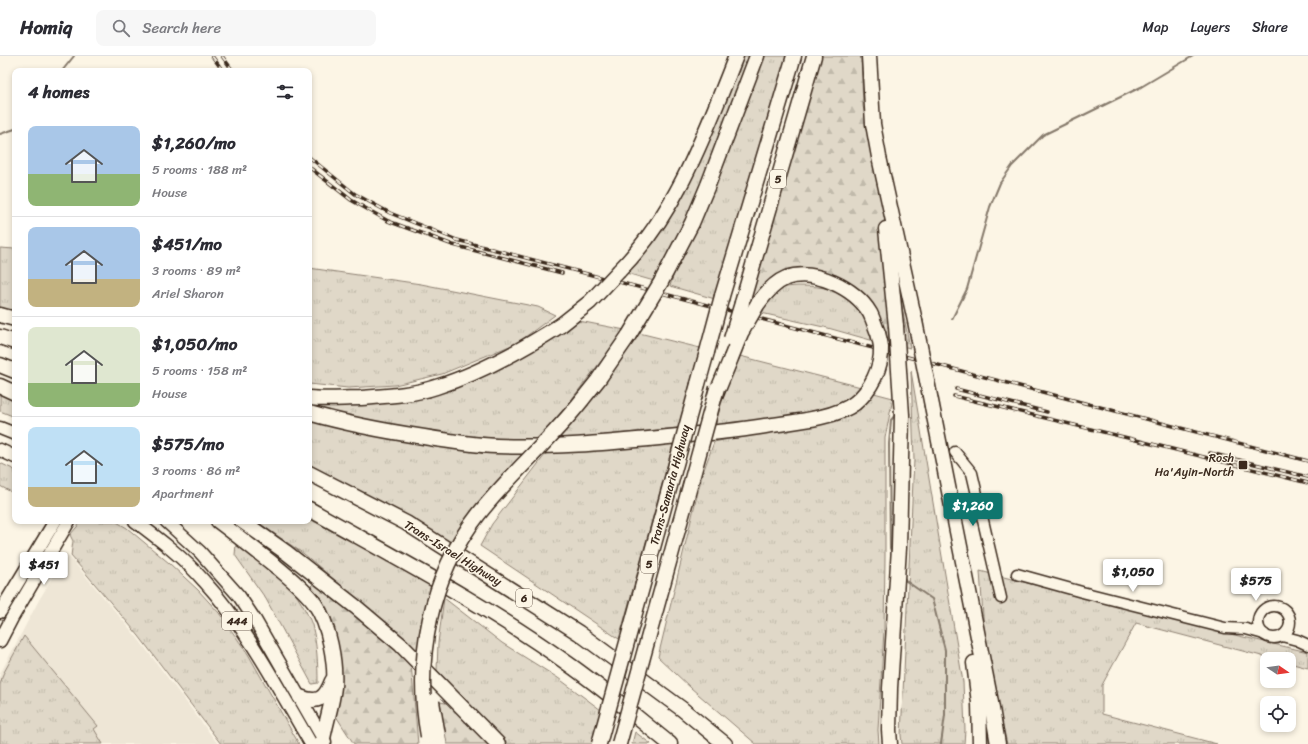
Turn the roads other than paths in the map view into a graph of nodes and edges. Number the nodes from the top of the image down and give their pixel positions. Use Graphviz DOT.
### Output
graph roads {
  1 [pos="736,56"];
  2 [pos="757,56"];
  3 [pos="794,56"];
  4 [pos="814,56"];
  5 [pos="869,56"];
  6 [pos="879,157"];
  7 [pos="0,315"];
  8 [pos="12,318"];
  9 [pos="0,336"];
  10 [pos="12,341"];
  11 [pos="729,358"];
  12 [pos="0,365"];
  13 [pos="12,370"];
  14 [pos="0,386"];
  15 [pos="12,392"];
  16 [pos="312,398"];
  17 [pos="312,414"];
  18 [pos="0,428"];
  19 [pos="12,433"];
  20 [pos="0,450"];
  21 [pos="956,452"];
  22 [pos="12,456"];
  23 [pos="312,476"];
  24 [pos="312,511"];
  25 [pos="64,524"];
  26 [pos="64,524"];
  27 [pos="138,524"];
  28 [pos="169,524"];
  29 [pos="222,524"];
  30 [pos="246,524"];
  31 [pos="1017,574"];
  32 [pos="1001,598"];
  33 [pos="0,612"];
  34 [pos="1259,618"];
  35 [pos="1289,627"];
  36 [pos="1246,629"];
  37 [pos="1264,634"];
  38 [pos="1282,636"];
  39 [pos="1297,640"];
  40 [pos="0,641"];
  41 [pos="1308,645"];
  42 [pos="978,660"];
  43 [pos="334,673"];
  44 [pos="300,697"];
  45 [pos="434,740"];
  46 [pos="320,743"];
  47 [pos="498,744"];
  48 [pos="599,744"];
  49 [pos="619,744"];
  50 [pos="670,744"];
  51 [pos="725,744"];
  52 [pos="890,744"];
  53 [pos="980,744"];
  54 [pos="998,744"];
  1 -- 16 [label="highway, bridge"];
  2 -- 45 [label="highway, bridge"];
  3 -- 48 [label="highway, Trans-Samaria Highway / 5, bridge"];
  4 -- 11 [label="highway, Trans-Samaria Highway / 5, bridge"];
  5 -- 6 [label="highway"];
  6 -- 42 [label="highway, bridge"];
  6 -- 52 [label="highway, bridge"];
  7 -- 8 [label="highway"];
  9 -- 10 [label="highway"];
  11 -- 17 [label="highway, bridge"];
  11 -- 49 [label="highway, Trans-Samaria Highway / 5, bridge"];
  12 -- 13 [label="highway"];
  14 -- 15 [label="highway"];
  18 -- 19 [label="main road"];
  20 -- 22 [label="main road"];
  21 -- 32 [label="street"];
  23 -- 51 [label="highway, Trans-Israel Highway / 6"];
  24 -- 50 [label="highway"];
  25 -- 33 [label="main road"];
  26 -- 40 [label="main road"];
  27 -- 46 [label="main road, 444"];
  28 -- 44 [label="main road, 444"];
  29 -- 43 [label="highway"];
  30 -- 47 [label="highway"];
  31 -- 36 [label="street"];
  34 -- 35 [label="street"];
  34 -- 36 [label="street"];
  34 -- 37 [label="street"];
  35 -- 38 [label="street"];
  35 -- 39 [label="street"];
  36 -- 37 [label="street"];
  37 -- 38 [label="street"];
  38 -- 39 [label="street"];
  39 -- 41 [label="street"];
  42 -- 53 [label="highway"];
  42 -- 54 [label="highway"];
  43 -- 44 [label="highway"];
  43 -- 46 [label="highway"];
  44 -- 46 [label="main road, 444"];
}
